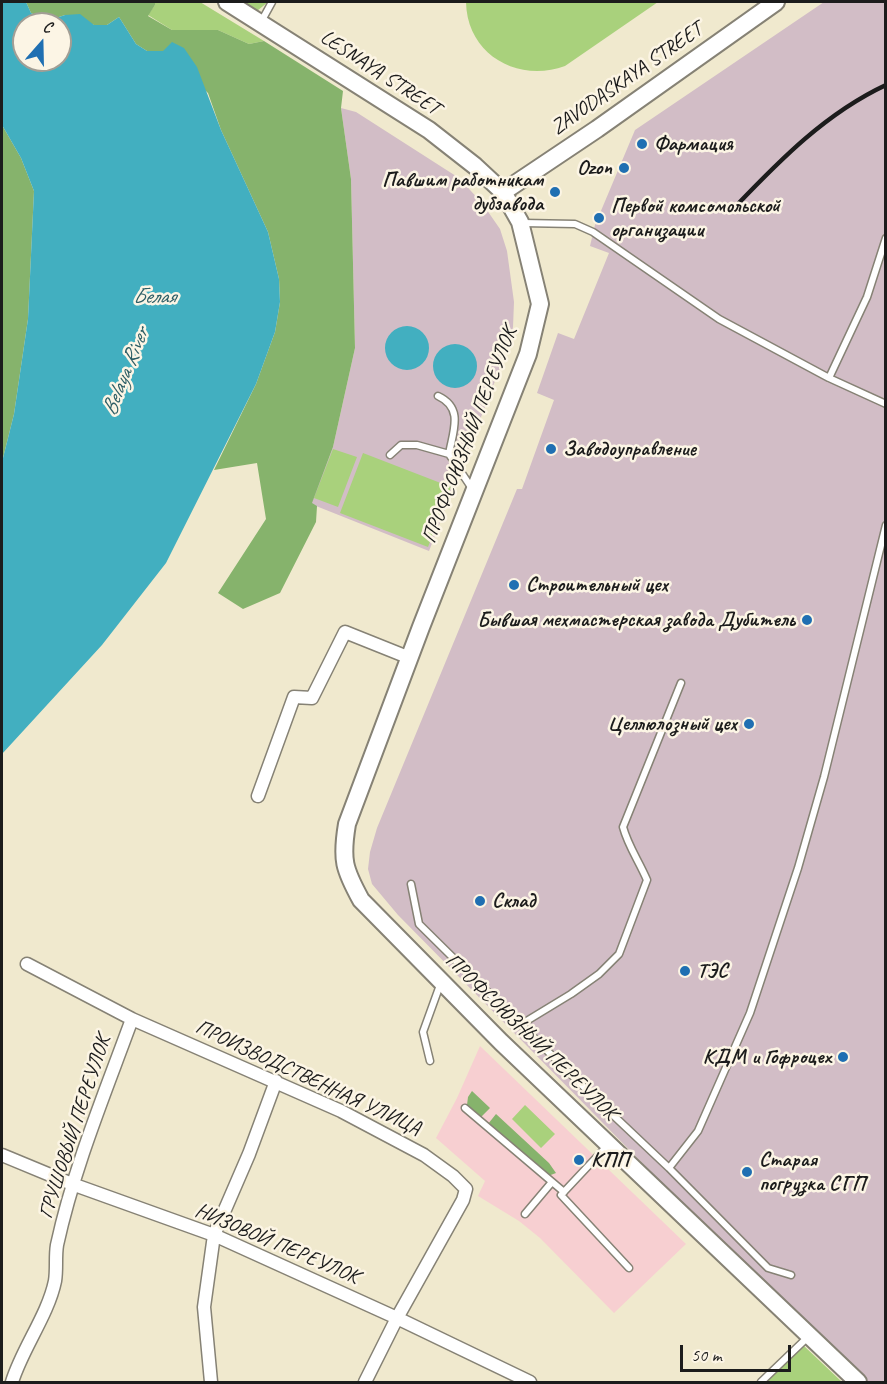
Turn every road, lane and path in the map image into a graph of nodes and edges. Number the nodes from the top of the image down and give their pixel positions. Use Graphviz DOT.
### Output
graph roads {
  1 [pos="227,2"];
  2 [pos="272,2"];
  3 [pos="776,2"];
  4 [pos="261,22"];
  5 [pos="503,192"];
  6 [pos="520,222"];
  7 [pos="885,238"];
  8 [pos="829,378"];
  9 [pos="438,396"];
  10 [pos="885,404"];
  11 [pos="449,454"];
  12 [pos="390,455"];
  13 [pos="474,492"];
  14 [pos="885,525"];
  15 [pos="410,658"];
  16 [pos="681,683"];
  17 [pos="258,796"];
  18 [pos="411,885"];
  19 [pos="27,964"];
  20 [pos="441,981"];
  21 [pos="132,1019"];
  22 [pos="520,1025"];
  23 [pos="430,1061"];
  24 [pos="276,1081"];
  25 [pos="465,1108"];
  26 [pos="609,1144"];
  27 [pos="2,1155"];
  28 [pos="669,1168"];
  29 [pos="552,1182"];
  30 [pos="72,1184"];
  31 [pos="564,1192"];
  32 [pos="525,1214"];
  33 [pos="214,1235"];
  34 [pos="629,1268"];
  35 [pos="791,1275"];
  36 [pos="397,1318"];
  37 [pos="809,1335"];
  38 [pos="12,1383"];
  39 [pos="211,1383"];
  40 [pos="365,1383"];
  41 [pos="530,1383"];
  42 [pos="760,1383"];
  43 [pos="858,1383"];
  1 -- 4 [label="main road, LESNAYA STREET"];
  2 -- 4 [label="lane"];
  3 -- 5 [label="main road, ZAVODASKAYA STREET"];
  4 -- 5 [label="main road, LESNAYA STREET"];
  5 -- 6 [label="main road, ПРОФСОЮЗНЫЙ ПЕРЕУЛОК"];
  6 -- 8 [label="lane"];
  6 -- 13 [label="main road, ПРОФСОЮЗНЫЙ ПЕРЕУЛОК"];
  7 -- 8 [label="lane"];
  8 -- 10 [label="lane"];
  9 -- 11 [label="lane"];
  11 -- 12 [label="lane"];
  11 -- 13 [label="lane"];
  13 -- 15 [label="main road, ПРОФСОЮЗНЫЙ ПЕРЕУЛОК"];
  14 -- 28 [label="lane"];
  15 -- 17 [label="street"];
  15 -- 20 [label="main road, ПРОФСОЮЗНЫЙ ПЕРЕУЛОК"];
  16 -- 22 [label="lane"];
  18 -- 22 [label="lane"];
  19 -- 21 [label="street, ПРОИЗВОДСТВЕННАЯ УЛИЦА"];
  20 -- 23 [label="lane"];
  20 -- 26 [label="main road, ПРОФСОЮЗНЫЙ ПЕРЕУЛОК"];
  21 -- 24 [label="street, ПРОИЗВОДСТВЕННАЯ УЛИЦА"];
  21 -- 30 [label="street, ГРУШОВЫЙ ПЕРЕУЛОК"];
  22 -- 28 [label="lane"];
  24 -- 33 [label="street"];
  24 -- 36 [label="street, ПРОИЗВОДСТВЕННАЯ УЛИЦА"];
  25 -- 29 [label="lane"];
  26 -- 31 [label="lane"];
  26 -- 37 [label="main road, ПРОФСОЮЗНЫЙ ПЕРЕУЛОК"];
  27 -- 30 [label="street, НИЗОВОЙ ПЕРЕУЛОК"];
  28 -- 35 [label="lane"];
  29 -- 31 [label="lane"];
  29 -- 32 [label="lane"];
  30 -- 33 [label="street, НИЗОВОЙ ПЕРЕУЛОК"];
  30 -- 38 [label="street, ГРУШОВЫЙ ПЕРЕУЛОК"];
  31 -- 34 [label="lane"];
  33 -- 36 [label="street, НИЗОВОЙ ПЕРЕУЛОК"];
  33 -- 39 [label="street"];
  36 -- 40 [label="street, ПРОИЗВОДСТВЕННАЯ УЛИЦА"];
  36 -- 41 [label="street, НИЗОВОЙ ПЕРЕУЛОК"];
  37 -- 42 [label="lane"];
  37 -- 43 [label="main road, ПРОФСОЮЗНЫЙ ПЕРЕУЛОК"];
}
